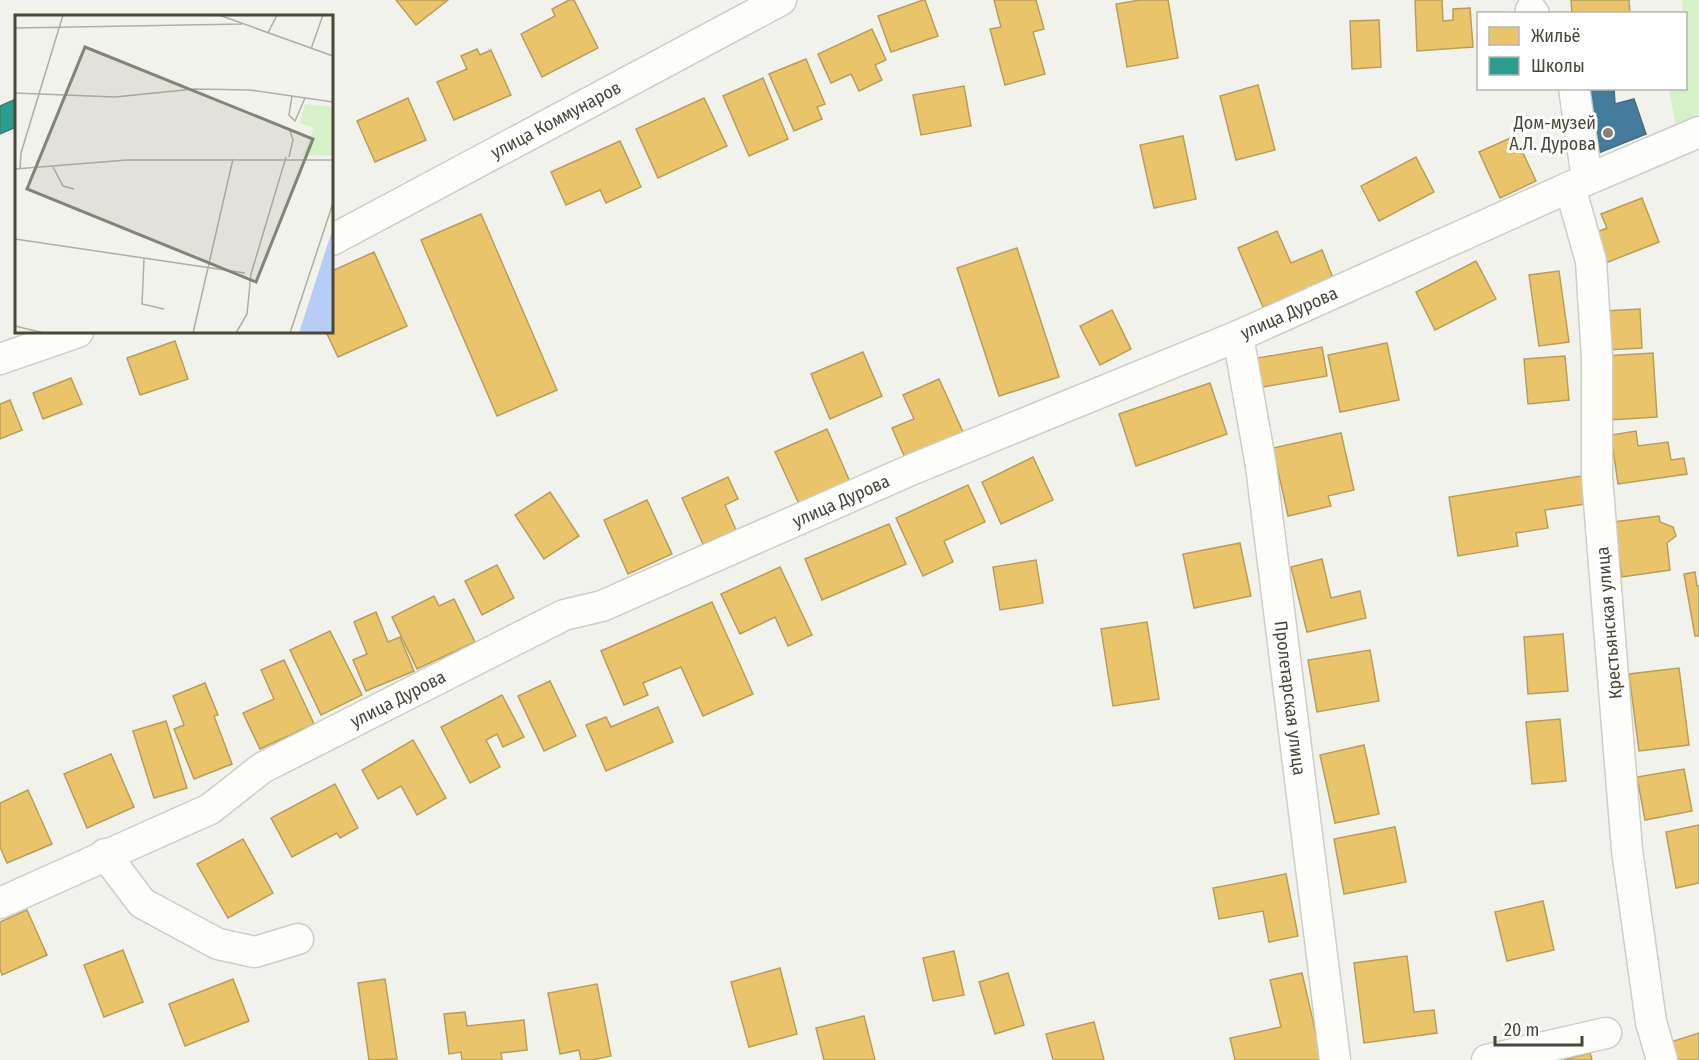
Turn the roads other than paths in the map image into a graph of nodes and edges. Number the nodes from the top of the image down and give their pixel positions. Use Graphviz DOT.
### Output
graph roads {
  1 [pos="781,0"];
  2 [pos="1574,90"];
  3 [pos="1699,132"];
  4 [pos="1578,183"];
  5 [pos="333,239"];
  6 [pos="75,333"];
  7 [pos="1238,336"];
  8 [pos="0,359"];
  9 [pos="105,854"];
  10 [pos="0,903"];
  11 [pos="298,939"];
  12 [pos="1606,1033"];
  13 [pos="1335,1060"];
  14 [pos="1487,1060"];
  15 [pos="1662,1060"];
  1 -- 5 [label="street, улица Коммунаров"];
  2 -- 4 [label="street, Крестьянская улица"];
  3 -- 4 [label="street, улица Дурова"];
  4 -- 7 [label="street, улица Дурова"];
  4 -- 15 [label="street, Крестьянская улица"];
  6 -- 8 [label="street"];
  7 -- 9 [label="street, улица Дурова"];
  7 -- 13 [label="street, Пролетарская улица"];
  9 -- 10 [label="street, улица Дурова"];
  9 -- 11 [label="street"];
  12 -- 14 [label="street"];
}
